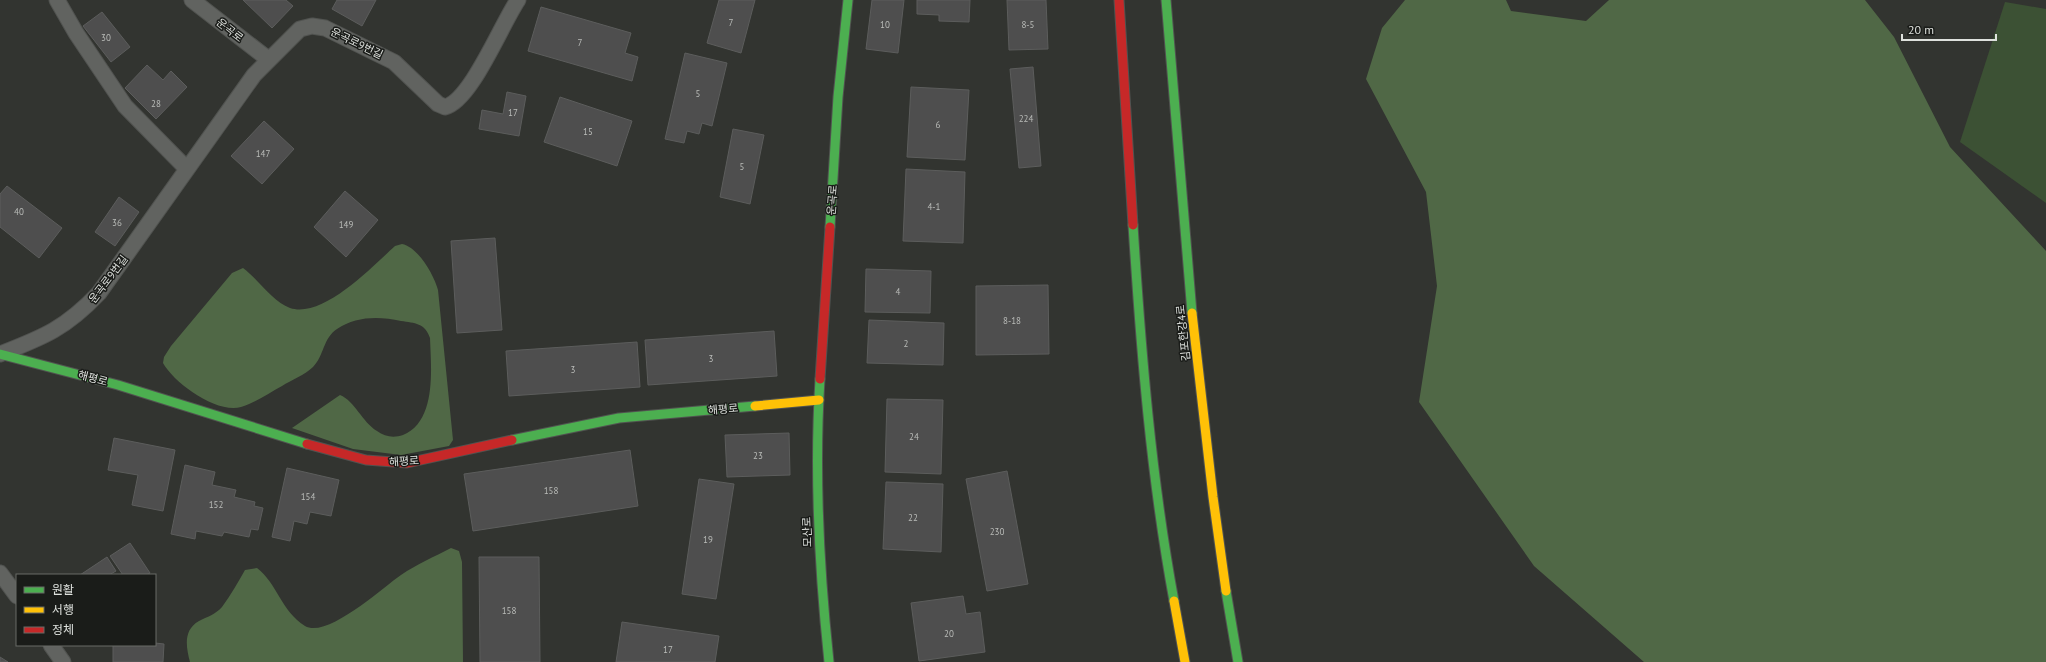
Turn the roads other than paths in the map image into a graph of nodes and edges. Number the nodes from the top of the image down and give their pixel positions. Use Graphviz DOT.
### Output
graph roads {
  1 [pos="57,0"];
  2 [pos="192,0"];
  3 [pos="518,0"];
  4 [pos="848,0"];
  5 [pos="1119,0"];
  6 [pos="1166,0"];
  7 [pos="268,59"];
  8 [pos="187,169"];
  9 [pos="0,354"];
  10 [pos="819,400"];
  11 [pos="0,573"];
  12 [pos="16,595"];
  13 [pos="52,646"];
  14 [pos="63,662"];
  15 [pos="829,662"];
  16 [pos="1185,662"];
  17 [pos="1238,662"];
  1 -- 8 [label="lane"];
  2 -- 7 [label="lane, 운곡로"];
  3 -- 7 [label="lane, 운곡로9번길"];
  4 -- 10 [label="street, 운곡로"];
  5 -- 16 [label="street"];
  6 -- 17 [label="street, 김포한강4로"];
  7 -- 8 [label="lane, 운곡로9번길"];
  8 -- 9 [label="lane, 운곡로9번길"];
  9 -- 10 [label="street, 해평로"];
  10 -- 15 [label="street, 모산로"];
  11 -- 12 [label="lane"];
  13 -- 14 [label="lane"];
}
